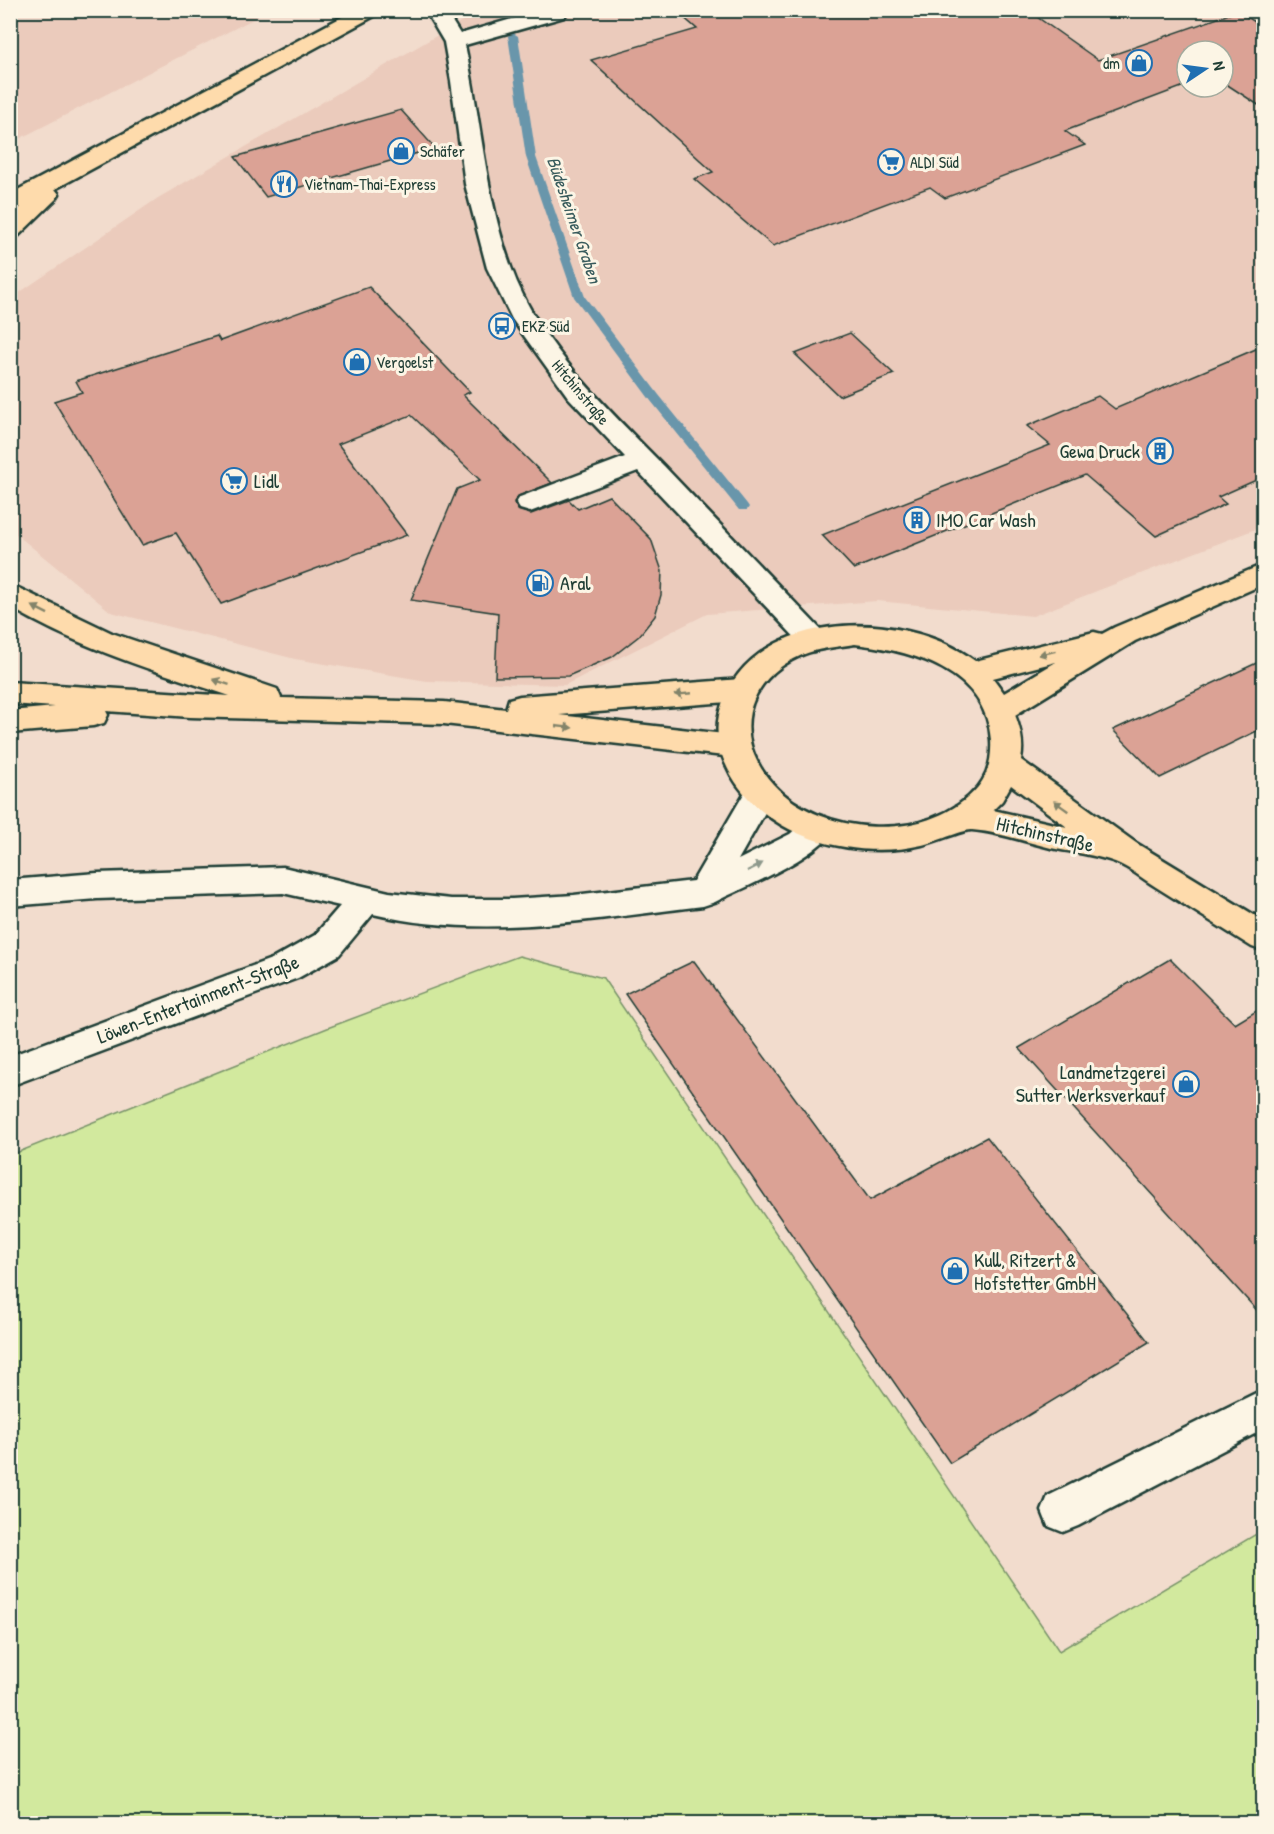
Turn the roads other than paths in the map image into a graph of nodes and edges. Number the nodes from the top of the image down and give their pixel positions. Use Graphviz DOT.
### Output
graph roads {
  1 [pos="435,10"];
  2 [pos="369,11"];
  3 [pos="557,13"];
  4 [pos="454,42"];
  5 [pos="70,172"];
  6 [pos="10,204"];
  7 [pos="10,231"];
  8 [pos="643,460"];
  9 [pos="530,503"];
  10 [pos="1263,573"];
  11 [pos="10,594"];
  12 [pos="1125,634"];
  13 [pos="814,640"];
  14 [pos="971,673"];
  15 [pos="741,690"];
  16 [pos="10,693"];
  17 [pos="190,706"];
  18 [pos="296,708"];
  19 [pos="1000,710"];
  20 [pos="444,713"];
  21 [pos="10,722"];
  22 [pos="733,746"];
  23 [pos="1005,765"];
  24 [pos="760,793"];
  25 [pos="965,816"];
  26 [pos="818,828"];
  27 [pos="1125,852"];
  28 [pos="10,892"];
  29 [pos="703,894"];
  30 [pos="366,899"];
  31 [pos="1263,938"];
  32 [pos="10,1071"];
  33 [pos="1263,1408"];
  34 [pos="1063,1511"];
  1 -- 4 [label="street, Hitchinstraße"];
  2 -- 5 [label="main road"];
  3 -- 4 [label="street"];
  4 -- 8 [label="street, Hitchinstraße"];
  5 -- 6 [label="main road"];
  5 -- 7 [label="main road"];
  8 -- 9 [label="street"];
  8 -- 13 [label="street, Hitchinstraße"];
  10 -- 12 [label="main road"];
  18 -- 11 [label="main road, one-way"];
  12 -- 14 [label="main road, one-way"];
  12 -- 19 [label="main road"];
  13 -- 14 [label="main road"];
  13 -- 15 [label="main road"];
  14 -- 19 [label="main road"];
  15 -- 20 [label="main road, one-way"];
  15 -- 22 [label="main road"];
  16 -- 17 [label="main road"];
  17 -- 18 [label="main road"];
  17 -- 21 [label="main road"];
  18 -- 20 [label="main road"];
  19 -- 23 [label="main road"];
  20 -- 22 [label="main road, one-way"];
  22 -- 24 [label="main road"];
  23 -- 25 [label="main road"];
  27 -- 23 [label="main road, Hitchinstraße, one-way"];
  24 -- 26 [label="main road"];
  24 -- 29 [label="street"];
  25 -- 26 [label="main road"];
  25 -- 27 [label="main road, Hitchinstraße"];
  29 -- 26 [label="street, one-way"];
  27 -- 31 [label="main road, Hitchinstraße"];
  28 -- 30 [label="street"];
  29 -- 30 [label="street"];
  30 -- 32 [label="street, Löwen-Entertainment-Straße"];
  33 -- 34 [label="street"];
}
